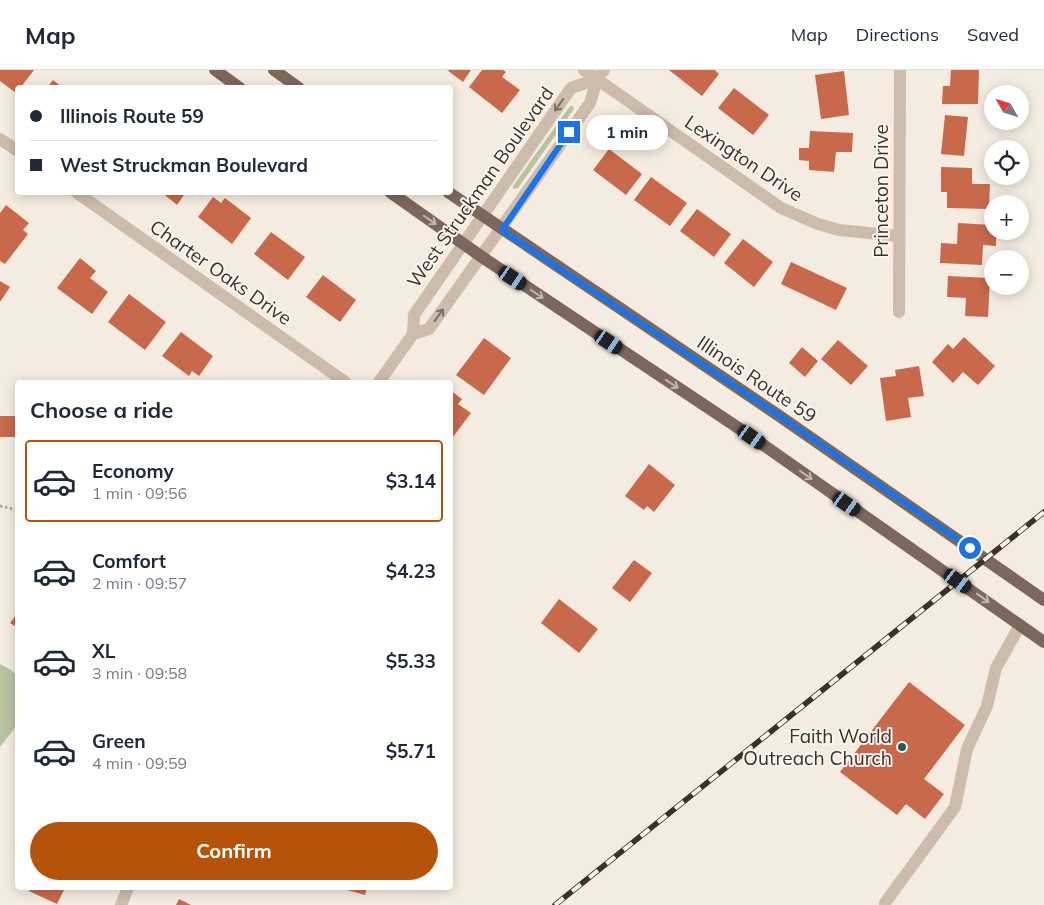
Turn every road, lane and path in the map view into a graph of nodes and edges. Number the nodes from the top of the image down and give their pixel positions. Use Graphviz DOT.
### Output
graph roads {
  1 [pos="215,70"];
  2 [pos="274,70"];
  3 [pos="584,70"];
  4 [pos="900,70"];
  5 [pos="601,75"];
  6 [pos="236,85"];
  7 [pos="295,85"];
  8 [pos="0,139"];
  9 [pos="15,149"];
  10 [pos="80,195"];
  11 [pos="394,195"];
  12 [pos="452,195"];
  13 [pos="481,216"];
  14 [pos="502,230"];
  15 [pos="899,236"];
  16 [pos="462,244"];
  17 [pos="482,257"];
  18 [pos="899,312"];
  19 [pos="413,334"];
  20 [pos="342,380"];
  21 [pos="380,380"];
  22 [pos="0,506"];
  23 [pos="15,509"];
  24 [pos="1044,600"];
  25 [pos="1020,625"];
  26 [pos="1044,642"];
  27 [pos="127,890"];
  28 [pos="885,902"];
  29 [pos="121,905"];
  1 -- 6 [label="main road"];
  2 -- 7 [label="main road"];
  3 -- 5 [label="street, Lexington Drive"];
  4 -- 15 [label="street, Princeton Drive"];
  5 -- 13 [label="street, West Struckman Boulevard, one-way"];
  5 -- 14 [label="street, West Struckman Boulevard"];
  5 -- 15 [label="street, Lexington Drive"];
  8 -- 9 [label="street"];
  10 -- 20 [label="street, Charter Oaks Drive"];
  11 -- 16 [label="main road, one-way"];
  12 -- 13 [label="main road, Illinois Route 59"];
  13 -- 14 [label="main road, Illinois Route 59"];
  13 -- 16 [label="street, West Struckman Boulevard"];
  14 -- 17 [label="street, West Struckman Boulevard"];
  14 -- 24 [label="main road, Illinois Route 59"];
  15 -- 18 [label="street, Princeton Drive"];
  16 -- 17 [label="main road"];
  16 -- 19 [label="street, West Struckman Boulevard"];
  19 -- 17 [label="street, West Struckman Boulevard, one-way"];
  17 -- 25 [label="main road, one-way"];
  19 -- 21 [label="street, West Struckman Boulevard"];
  22 -- 23 [label="path"];
  25 -- 26 [label="main road"];
  25 -- 28 [label="street"];
  27 -- 29 [label="street"];
}
